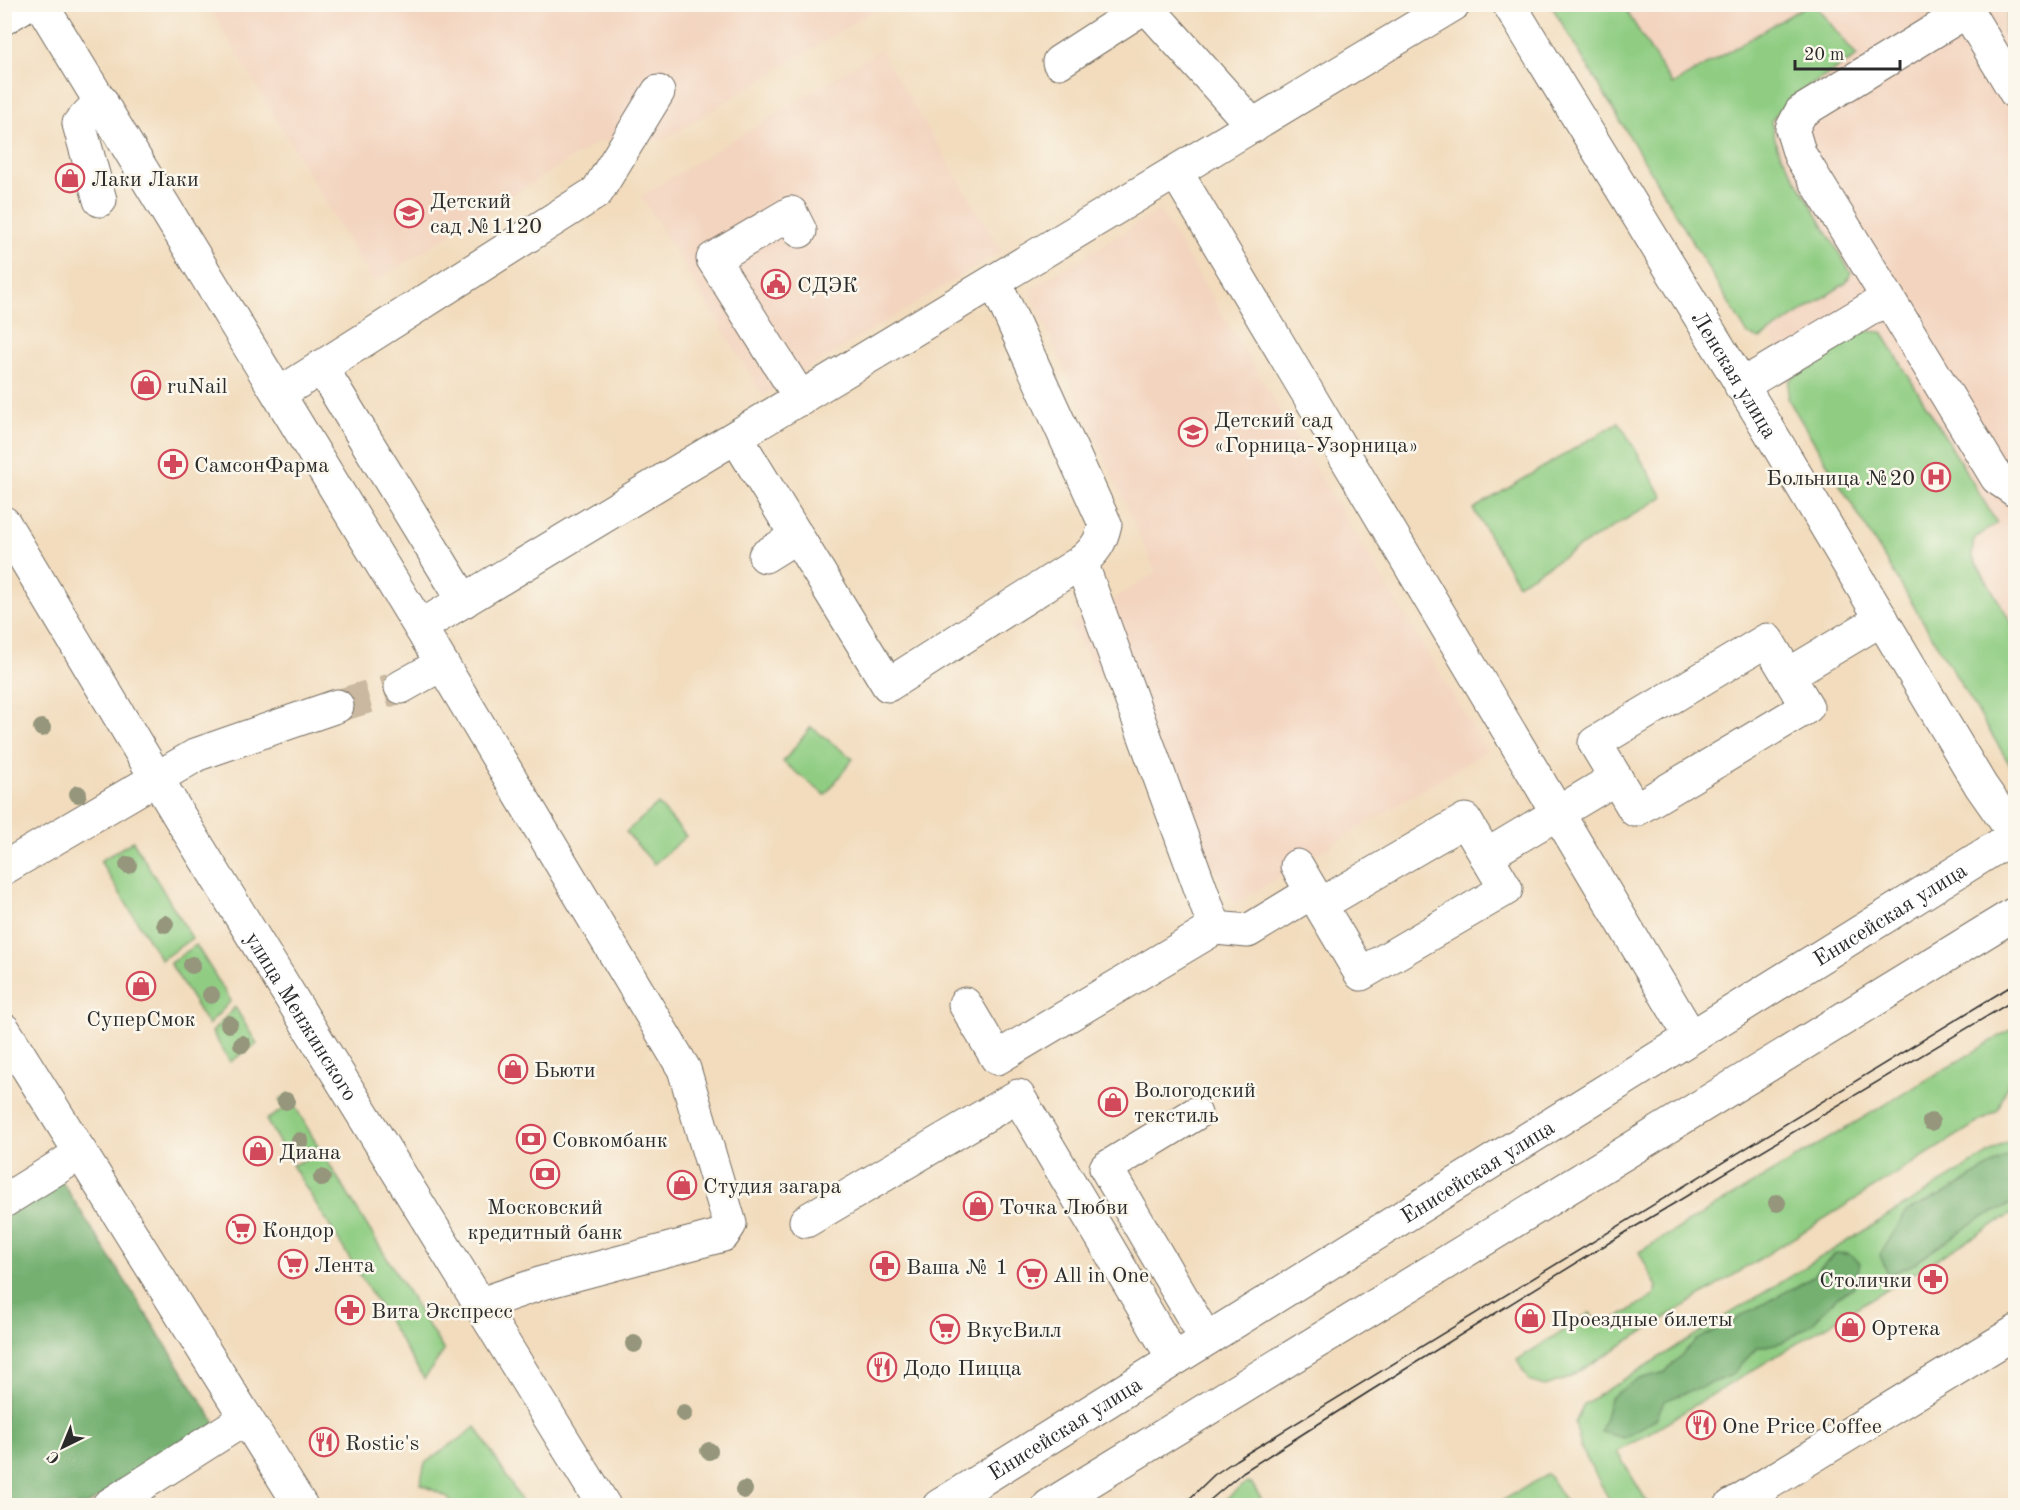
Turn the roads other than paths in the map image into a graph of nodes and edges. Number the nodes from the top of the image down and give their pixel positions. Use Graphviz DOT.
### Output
graph roads {
  1 [pos="27,4"];
  2 [pos="41,4"];
  3 [pos="1454,4"];
  4 [pos="1509,4"];
  5 [pos="1148,5"];
  6 [pos="1967,7"];
  7 [pos="4,18"];
  8 [pos="1059,62"];
  9 [pos="658,92"];
  10 [pos="2016,93"];
  11 [pos="101,100"];
  12 [pos="1253,126"];
  13 [pos="1176,172"];
  14 [pos="100,200"];
  15 [pos="800,231"];
  16 [pos="995,282"];
  17 [pos="1888,298"];
  18 [pos="321,367"];
  19 [pos="1742,386"];
  20 [pos="279,394"];
  21 [pos="801,399"];
  22 [pos="736,437"];
  23 [pos="2016,491"];
  24 [pos="4,523"];
  25 [pos="797,536"];
  26 [pos="765,556"];
  27 [pos="1081,562"];
  28 [pos="464,602"];
  29 [pos="1882,620"];
  30 [pos="420,627"];
  31 [pos="442,664"];
  32 [pos="1788,675"];
  33 [pos="401,687"];
  34 [pos="338,706"];
  35 [pos="157,778"];
  36 [pos="1616,778"];
  37 [pos="1558,813"];
  38 [pos="2015,835"];
  39 [pos="1486,856"];
  40 [pos="4,868"];
  41 [pos="1310,888"];
  42 [pos="2016,913"];
  43 [pos="1215,928"];
  44 [pos="964,1004"];
  45 [pos="4,1030"];
  46 [pos="1691,1037"];
  47 [pos="997,1058"];
  48 [pos="1018,1096"];
  49 [pos="1195,1114"];
  50 [pos="81,1153"];
  51 [pos="4,1201"];
  52 [pos="806,1221"];
  53 [pos="481,1304"];
  54 [pos="2016,1332"];
  55 [pos="1206,1339"];
  56 [pos="1174,1359"];
  57 [pos="246,1418"];
  58 [pos="582,1469"];
  59 [pos="108,1506"];
  60 [pos="301,1506"];
  61 [pos="604,1506"];
  62 [pos="622,1506"];
  63 [pos="939,1506"];
  64 [pos="1049,1506"];
  65 [pos="1731,1506"];
  1 -- 7 [label="main road"];
  2 -- 11 [label="main road"];
  3 -- 12 [label="main road"];
  4 -- 19 [label="main road, Ленская улица"];
  5 -- 8 [label="main road"];
  5 -- 12 [label="main road"];
  6 -- 10 [label="main road"];
  6 -- 17 [label="main road"];
  9 -- 18 [label="main road"];
  11 -- 14 [label="main road"];
  11 -- 20 [label="main road"];
  12 -- 13 [label="main road"];
  13 -- 16 [label="main road"];
  13 -- 37 [label="main road"];
  15 -- 21 [label="main road"];
  16 -- 21 [label="main road"];
  16 -- 27 [label="main road"];
  17 -- 19 [label="main road"];
  17 -- 23 [label="main road"];
  18 -- 20 [label="main road"];
  18 -- 28 [label="main road"];
  19 -- 29 [label="main road, Ленская улица"];
  20 -- 30 [label="main road"];
  21 -- 22 [label="main road"];
  22 -- 25 [label="main road"];
  22 -- 28 [label="main road"];
  24 -- 35 [label="main road, улица Менжинского"];
  25 -- 26 [label="main road"];
  25 -- 27 [label="main road"];
  27 -- 43 [label="main road"];
  28 -- 30 [label="main road"];
  29 -- 32 [label="main road"];
  29 -- 38 [label="main road, Ленская улица"];
  30 -- 31 [label="main road"];
  31 -- 33 [label="main road"];
  31 -- 53 [label="main road"];
  32 -- 36 [label="main road"];
  32 -- 36 [label="main road"];
  34 -- 35 [label="main road"];
  35 -- 40 [label="main road"];
  35 -- 53 [label="main road, улица Менжинского"];
  36 -- 37 [label="main road"];
  37 -- 39 [label="main road"];
  37 -- 46 [label="main road"];
  38 -- 46 [label="main road, Енисейская улица"];
  39 -- 41 [label="main road"];
  39 -- 41 [label="main road"];
  41 -- 43 [label="main road"];
  42 -- 64 [label="main road"];
  43 -- 47 [label="main road"];
  44 -- 47 [label="main road"];
  45 -- 50 [label="main road"];
  46 -- 55 [label="main road, Енисейская улица"];
  47 -- 48 [label="main road"];
  48 -- 52 [label="main road"];
  48 -- 56 [label="main road"];
  49 -- 55 [label="main road"];
  50 -- 51 [label="main road"];
  50 -- 57 [label="main road"];
  53 -- 58 [label="main road, улица Менжинского"];
  54 -- 65 [label="main road"];
  55 -- 56 [label="main road, Енисейская улица"];
  56 -- 63 [label="main road, Енисейская улица"];
  57 -- 59 [label="main road"];
  57 -- 60 [label="main road"];
  58 -- 61 [label="main road, улица Менжинского"];
  58 -- 62 [label="main road"];
}
